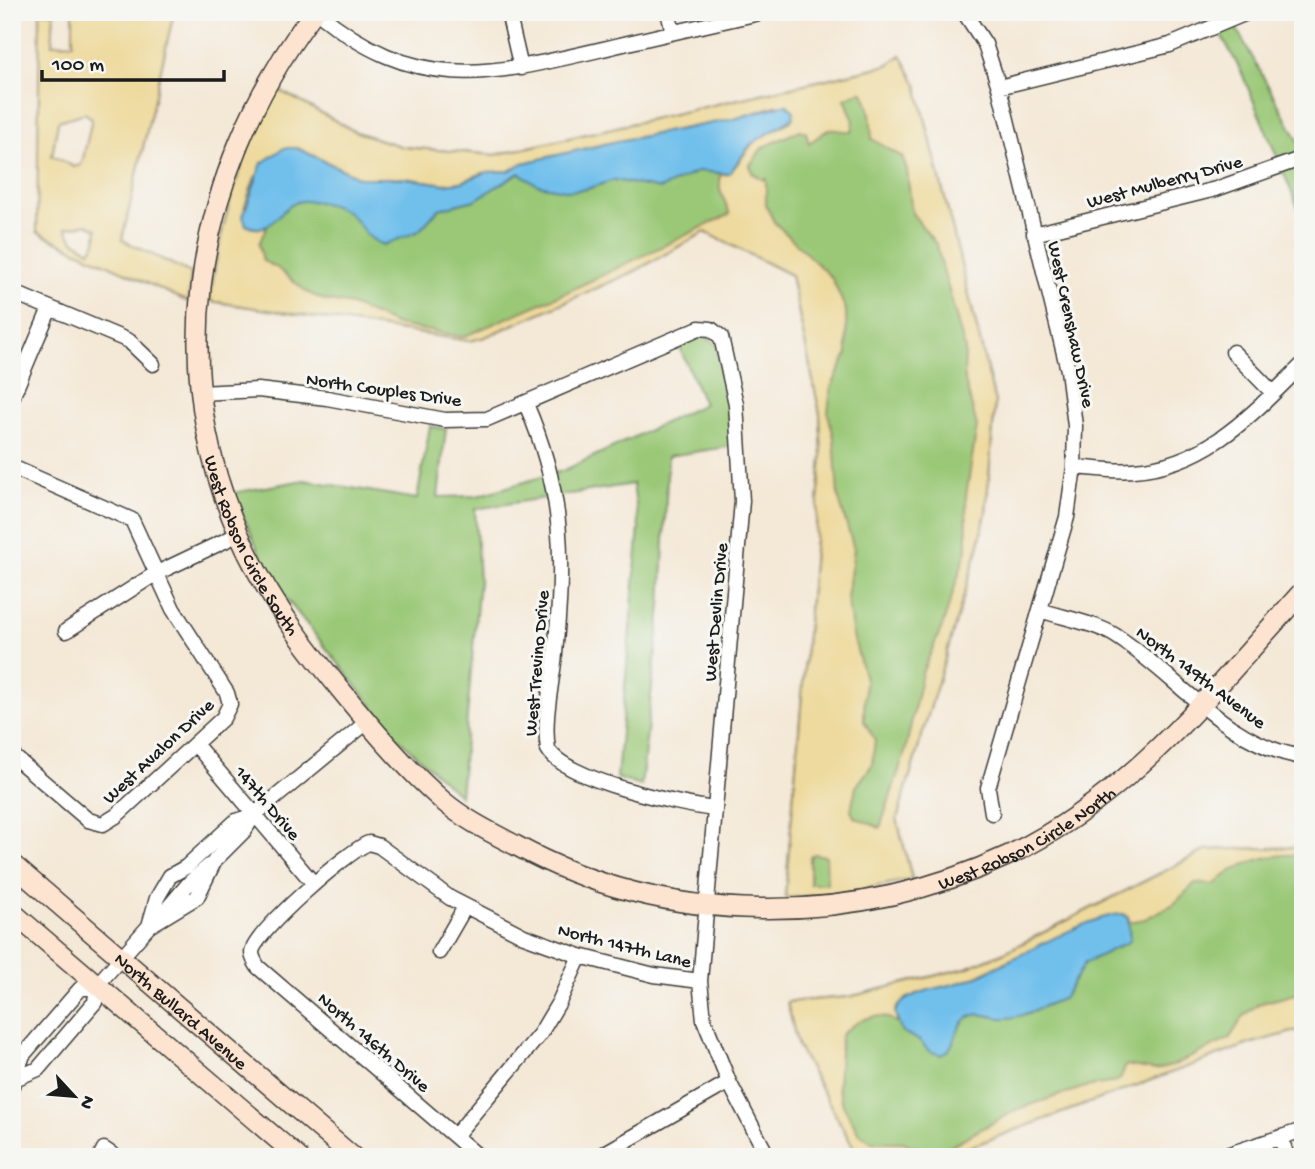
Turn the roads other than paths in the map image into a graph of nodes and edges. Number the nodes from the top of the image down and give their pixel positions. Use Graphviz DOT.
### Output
graph roads {
  1 [pos="315,12"];
  2 [pos="508,12"];
  3 [pos="668,12"];
  4 [pos="764,12"];
  5 [pos="964,12"];
  6 [pos="1249,12"];
  7 [pos="673,32"];
  8 [pos="522,68"];
  9 [pos="999,87"];
  10 [pos="1303,158"];
  11 [pos="1034,233"];
  12 [pos="12,292"];
  13 [pos="50,308"];
  14 [pos="711,329"];
  15 [pos="1233,352"];
  16 [pos="153,364"];
  17 [pos="1303,364"];
  18 [pos="200,393"];
  19 [pos="1273,393"];
  20 [pos="12,398"];
  21 [pos="526,404"];
  22 [pos="12,467"];
  23 [pos="1074,467"];
  24 [pos="239,534"];
  25 [pos="155,574"];
  26 [pos="1303,591"];
  27 [pos="1040,610"];
  28 [pos="66,631"];
  29 [pos="1201,704"];
  30 [pos="367,722"];
  31 [pos="195,744"];
  32 [pos="12,755"];
  33 [pos="1303,757"];
  34 [pos="715,809"];
  35 [pos="992,813"];
  36 [pos="254,815"];
  37 [pos="12,864"];
  38 [pos="314,884"];
  39 [pos="666,900"];
  40 [pos="706,905"];
  41 [pos="466,907"];
  42 [pos="12,912"];
  43 [pos="155,922"];
  44 [pos="439,952"];
  45 [pos="580,956"];
  46 [pos="121,958"];
  47 [pos="700,981"];
  48 [pos="97,985"];
  49 [pos="15,1082"];
  50 [pos="729,1082"];
  51 [pos="1303,1130"];
  52 [pos="455,1136"];
  53 [pos="1281,1138"];
  54 [pos="298,1157"];
  55 [pos="353,1157"];
  56 [pos="480,1157"];
  57 [pos="598,1157"];
  58 [pos="768,1157"];
  59 [pos="1220,1157"];
  60 [pos="1287,1157"];
  1 -- 8 [label="street"];
  1 -- 18 [label="street, West Robson Circle South"];
  2 -- 8 [label="street"];
  3 -- 7 [label="street"];
  4 -- 7 [label="street"];
  5 -- 9 [label="street, West Crenshaw Drive"];
  6 -- 9 [label="street"];
  7 -- 8 [label="street"];
  9 -- 11 [label="street, West Crenshaw Drive"];
  10 -- 11 [label="street, West Mulberry Drive"];
  11 -- 23 [label="street, West Crenshaw Drive"];
  12 -- 13 [label="street"];
  13 -- 16 [label="street"];
  13 -- 20 [label="street"];
  14 -- 21 [label="street, North Couples Drive"];
  14 -- 34 [label="street, West Devlin Drive"];
  15 -- 19 [label="street"];
  17 -- 19 [label="street"];
  18 -- 21 [label="street, North Couples Drive"];
  18 -- 24 [label="street, West Robson Circle South"];
  19 -- 23 [label="street"];
  21 -- 34 [label="street, West Trevino Drive"];
  22 -- 25 [label="street"];
  23 -- 27 [label="street, West Crenshaw Drive"];
  24 -- 25 [label="street"];
  24 -- 30 [label="street, West Robson Circle South"];
  25 -- 28 [label="street"];
  25 -- 31 [label="street, West Avalon Drive"];
  26 -- 29 [label="street, West Robson Circle North"];
  27 -- 29 [label="street, North 149th Avenue"];
  27 -- 35 [label="street, West Crenshaw Drive"];
  29 -- 33 [label="street, North 149th Avenue"];
  29 -- 40 [label="street, West Robson Circle North"];
  30 -- 36 [label="street"];
  30 -- 39 [label="street, West Robson Circle South"];
  31 -- 32 [label="street, West Avalon Drive"];
  31 -- 36 [label="street, 147th Drive"];
  34 -- 40 [label="street, West Devlin Drive"];
  36 -- 38 [label="street, 147th Drive"];
  36 -- 43 [label="street"];
  36 -- 43 [label="street"];
  37 -- 46 [label="street, North Bullard Avenue"];
  38 -- 41 [label="street, North 147th Lane"];
  38 -- 52 [label="street, North 146th Drive"];
  39 -- 40 [label="street, West Robson Circle North"];
  40 -- 47 [label="street, North 147th Lane"];
  41 -- 44 [label="street"];
  41 -- 45 [label="street, North 147th Lane"];
  42 -- 48 [label="street, North Bullard Avenue"];
  43 -- 46 [label="street"];
  45 -- 47 [label="street, North 147th Lane"];
  45 -- 52 [label="street"];
  46 -- 48 [label="street"];
  46 -- 55 [label="street, North Bullard Avenue"];
  47 -- 50 [label="street, North 147th Lane"];
  48 -- 49 [label="street"];
  48 -- 49 [label="street"];
  48 -- 54 [label="street, North Bullard Avenue"];
  50 -- 57 [label="street"];
  50 -- 58 [label="street, North 147th Lane"];
  51 -- 53 [label="street"];
  52 -- 56 [label="street, North 146th Drive"];
  53 -- 59 [label="street"];
  53 -- 60 [label="street"];
}
